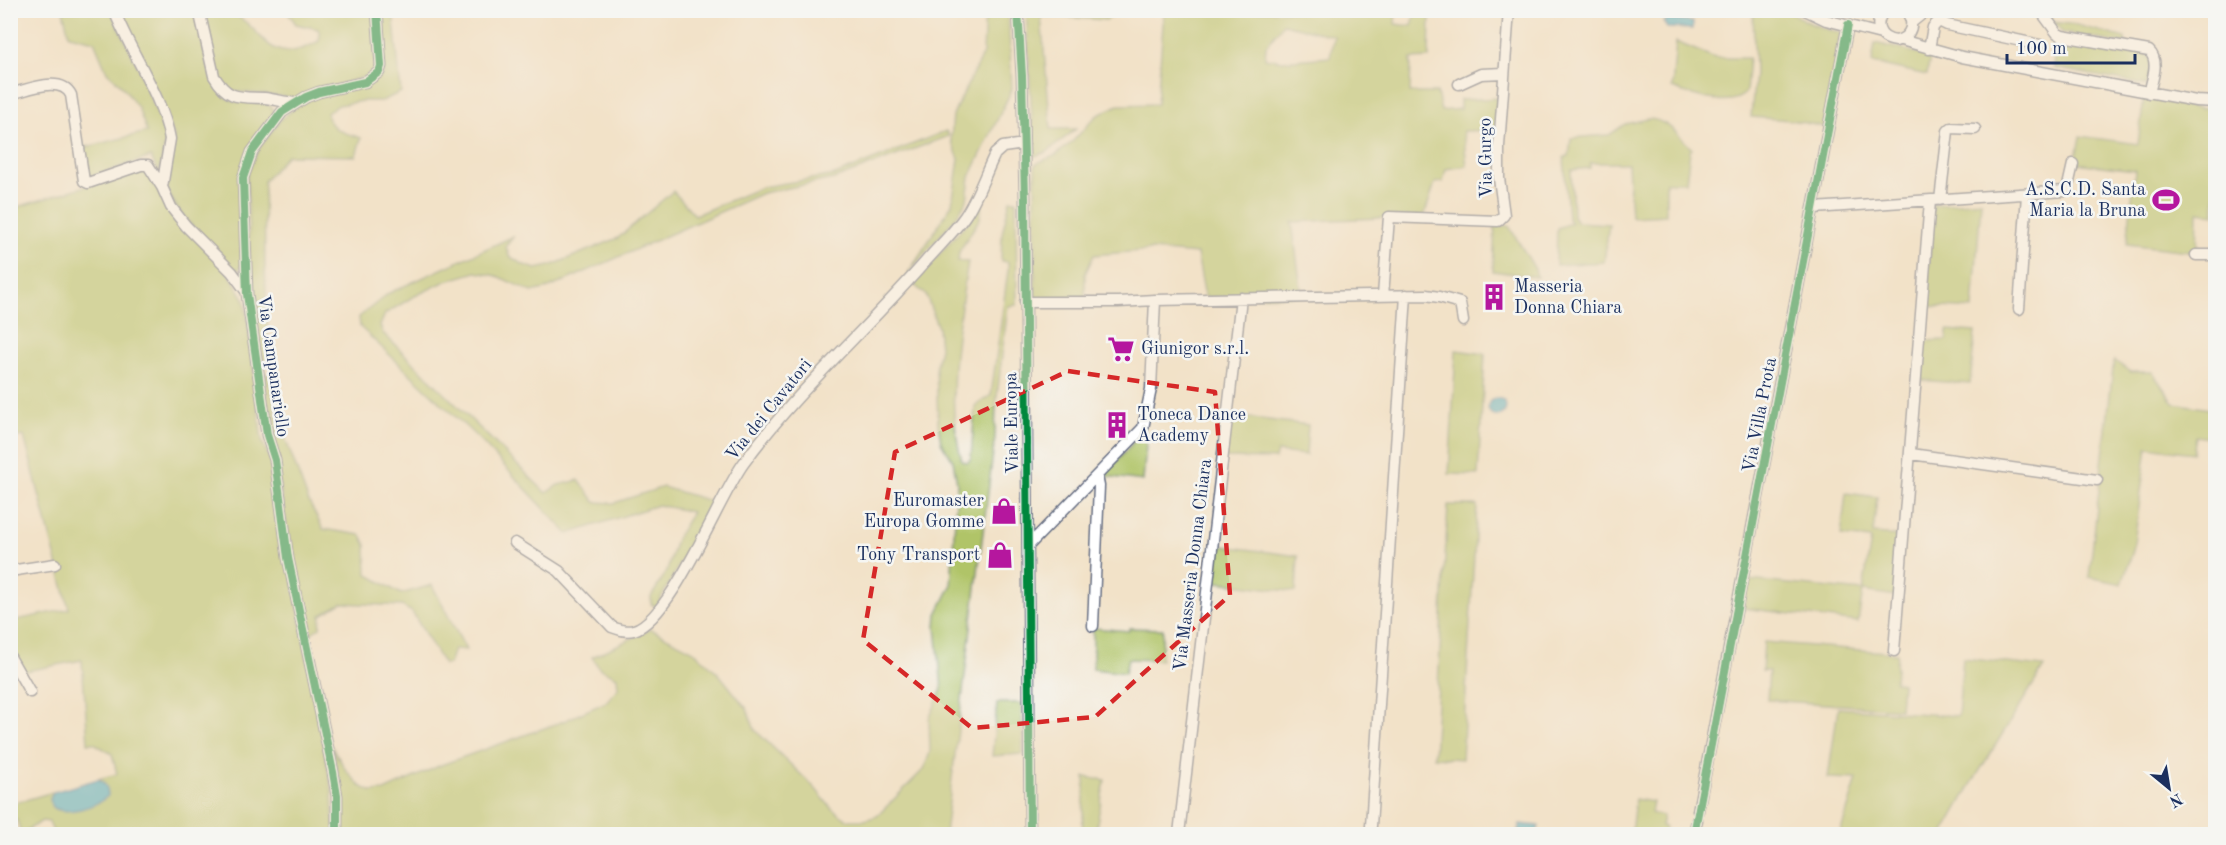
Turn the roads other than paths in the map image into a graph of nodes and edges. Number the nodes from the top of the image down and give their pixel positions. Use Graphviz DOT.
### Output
graph roads {
  1 [pos="114,10"];
  2 [pos="199,10"];
  3 [pos="377,10"];
  4 [pos="1018,10"];
  5 [pos="1509,10"];
  6 [pos="1805,10"];
  7 [pos="1905,10"];
  8 [pos="1927,10"];
  9 [pos="2040,10"];
  10 [pos="1880,15"];
  11 [pos="1848,25"];
  12 [pos="1908,31"];
  13 [pos="1881,34"];
  14 [pos="2040,45"];
  15 [pos="1926,48"];
  16 [pos="1504,73"];
  17 [pos="1459,84"];
  18 [pos="2149,93"];
  19 [pos="10,94"];
  20 [pos="2216,102"];
  21 [pos="294,104"];
  22 [pos="1976,129"];
  23 [pos="1024,144"];
  24 [pos="2073,164"];
  25 [pos="162,187"];
  26 [pos="2027,194"];
  27 [pos="1935,201"];
  28 [pos="1814,208"];
  29 [pos="2196,255"];
  30 [pos="2216,255"];
  31 [pos="247,294"];
  32 [pos="1406,295"];
  33 [pos="1383,296"];
  34 [pos="1241,298"];
  35 [pos="1155,300"];
  36 [pos="1025,302"];
  37 [pos="2019,309"];
  38 [pos="1463,321"];
  39 [pos="1911,454"];
  40 [pos="1097,477"];
  41 [pos="2097,480"];
  42 [pos="516,543"];
  43 [pos="1028,546"];
  44 [pos="55,564"];
  45 [pos="10,571"];
  46 [pos="1093,626"];
  47 [pos="1894,651"];
  48 [pos="10,657"];
  49 [pos="30,692"];
  50 [pos="1371,826"];
  51 [pos="337,834"];
  52 [pos="1030,834"];
  53 [pos="1179,834"];
  54 [pos="1694,834"];
  1 -- 25 [label="street"];
  2 -- 21 [label="street"];
  3 -- 21 [label="street, Via Campanariello"];
  4 -- 23 [label="street, Viale Europa"];
  5 -- 16 [label="street, Via Gurgo"];
  6 -- 11 [label="street"];
  7 -- 12 [label="street"];
  8 -- 12 [label="street"];
  9 -- 18 [label="street"];
  10 -- 11 [label="street"];
  10 -- 13 [label="street"];
  11 -- 13 [label="street"];
  11 -- 28 [label="street, Via Villa Prota"];
  12 -- 13 [label="street"];
  12 -- 15 [label="street"];
  14 -- 15 [label="street"];
  15 -- 18 [label="street"];
  16 -- 17 [label="street"];
  16 -- 33 [label="street, Via Gurgo"];
  18 -- 20 [label="street"];
  19 -- 25 [label="street"];
  21 -- 31 [label="street, Via Campanariello"];
  22 -- 27 [label="street"];
  23 -- 36 [label="street, Viale Europa"];
  23 -- 42 [label="street, Via dei Cavatori"];
  24 -- 26 [label="street"];
  25 -- 31 [label="street"];
  26 -- 27 [label="street"];
  26 -- 37 [label="street"];
  27 -- 28 [label="street"];
  27 -- 39 [label="street"];
  28 -- 54 [label="street, Via Villa Prota"];
  29 -- 30 [label="street"];
  31 -- 51 [label="street, Via Campanariello"];
  32 -- 33 [label="street"];
  32 -- 38 [label="street"];
  32 -- 50 [label="street"];
  33 -- 34 [label="street"];
  34 -- 35 [label="street"];
  34 -- 53 [label="street, Via Masseria Donna Chiara"];
  35 -- 36 [label="street"];
  35 -- 40 [label="street"];
  36 -- 43 [label="street, Viale Europa"];
  39 -- 41 [label="street"];
  39 -- 47 [label="street"];
  40 -- 43 [label="street"];
  40 -- 46 [label="street"];
  43 -- 52 [label="street, Viale Europa"];
  44 -- 45 [label="street"];
  48 -- 49 [label="street"];
}
